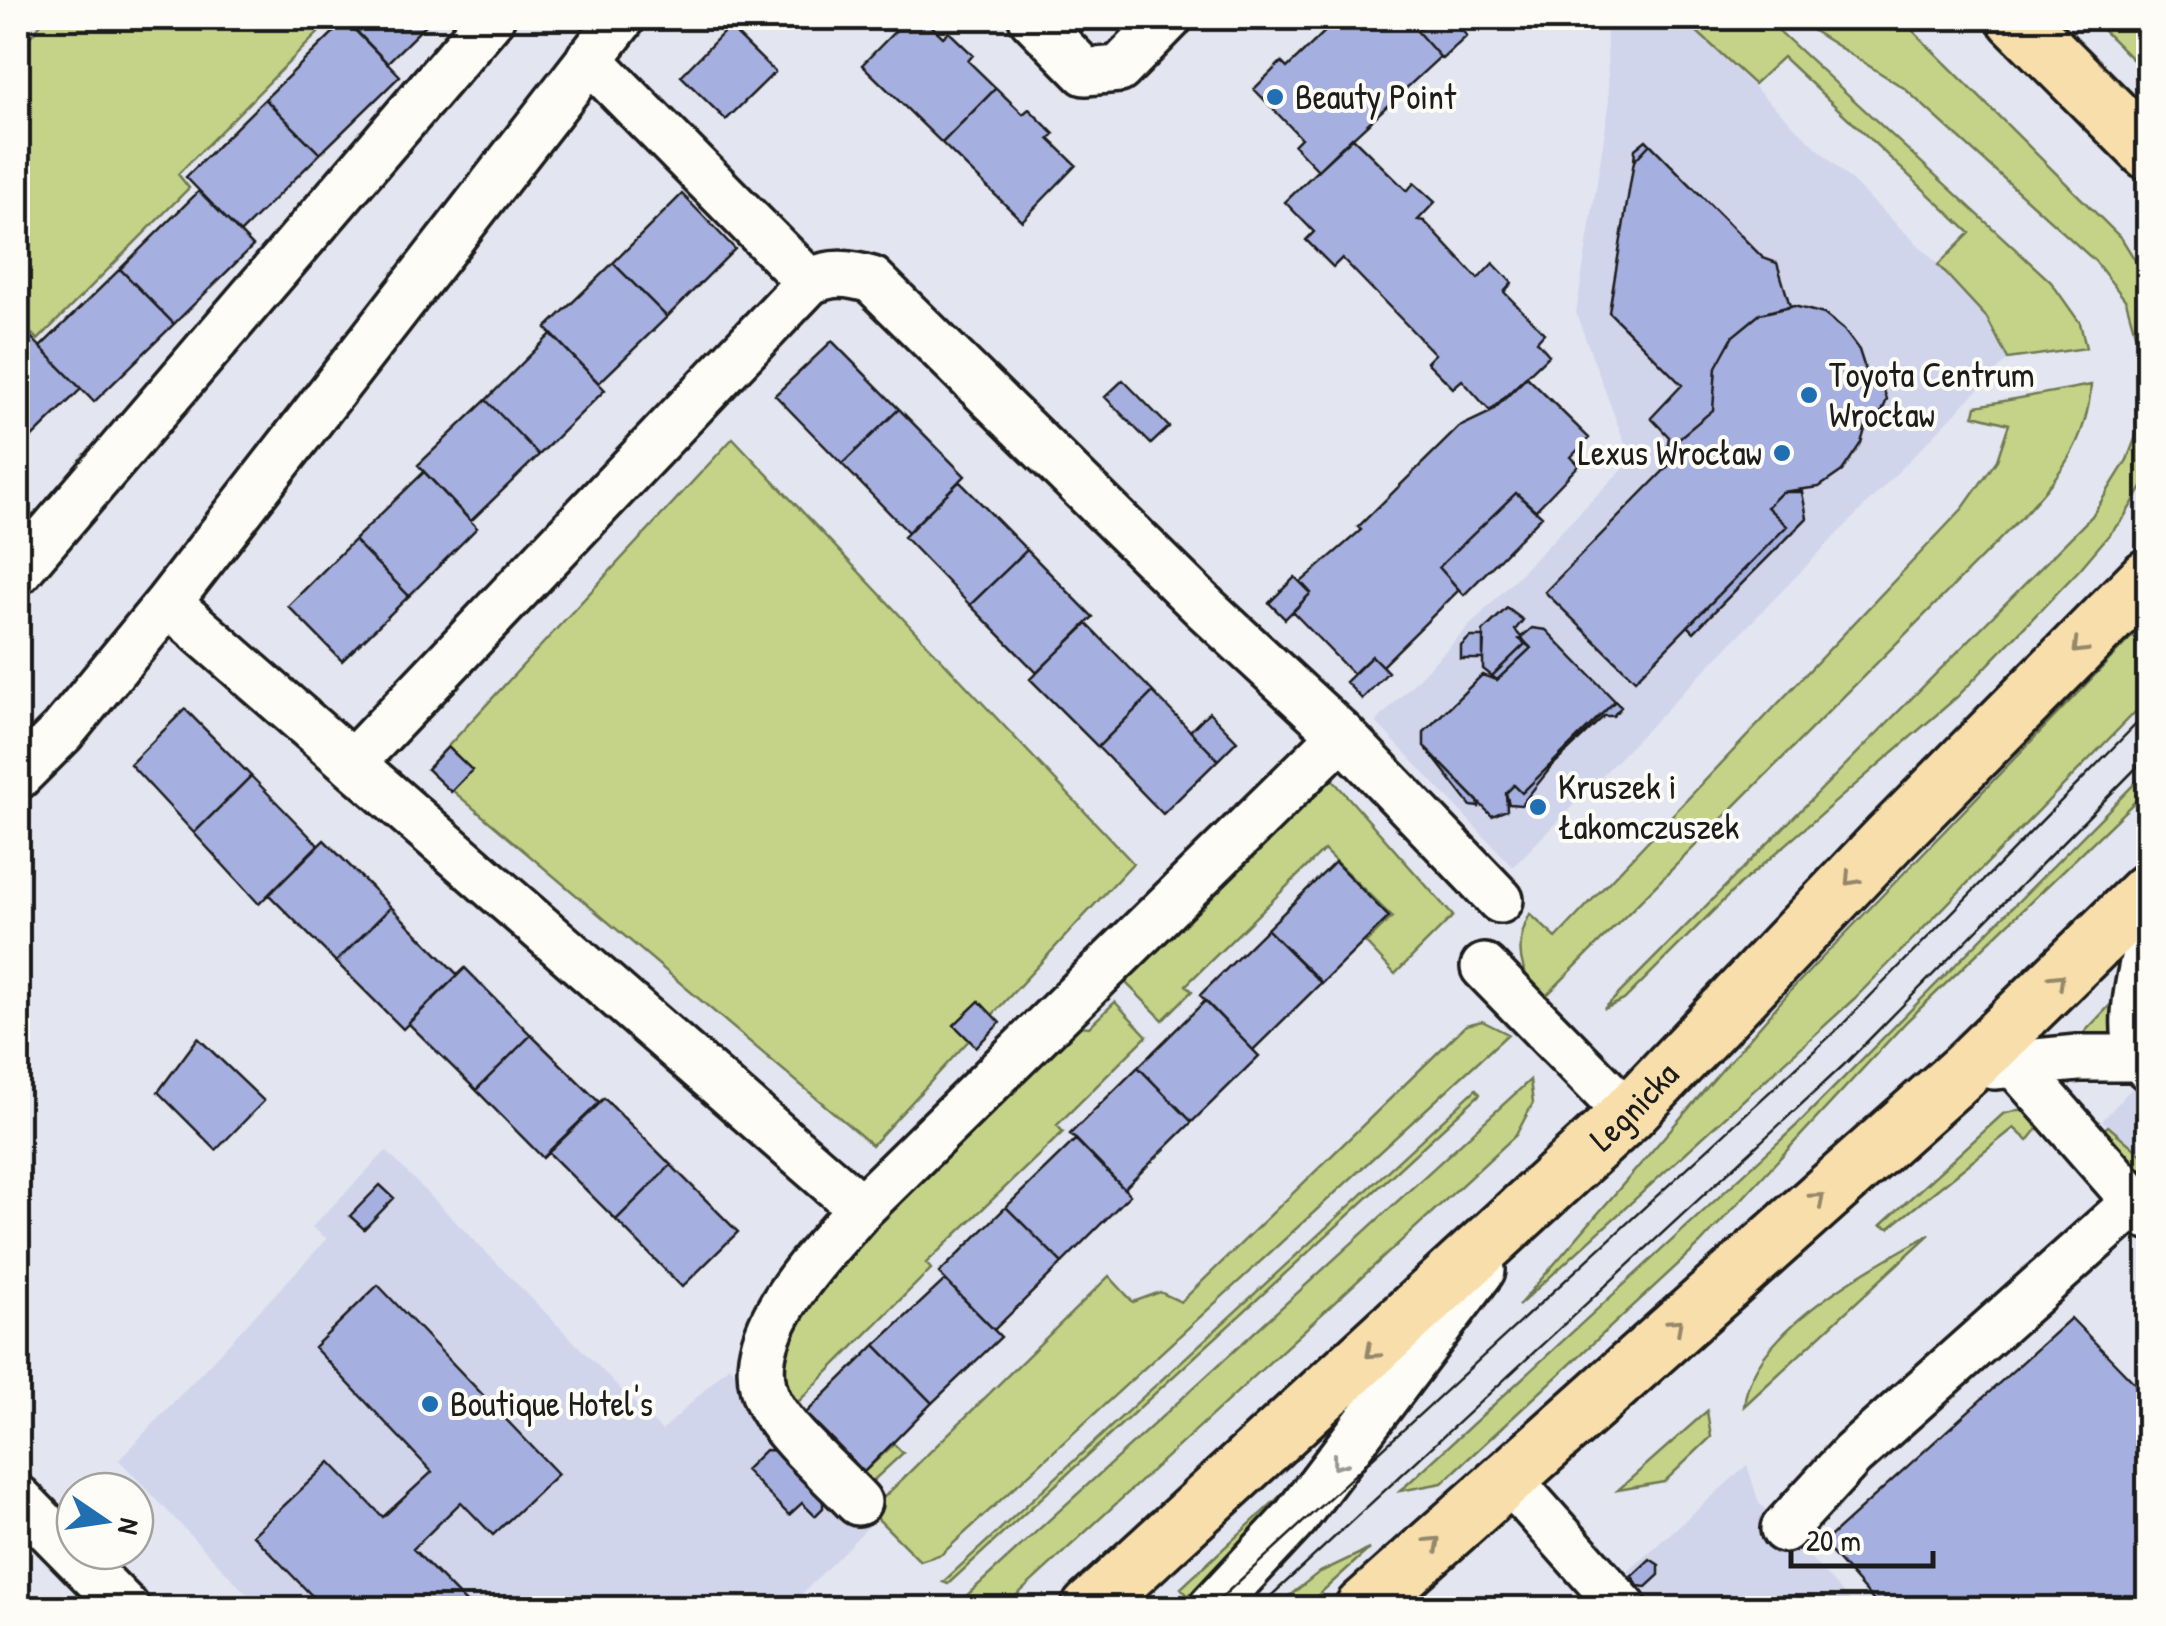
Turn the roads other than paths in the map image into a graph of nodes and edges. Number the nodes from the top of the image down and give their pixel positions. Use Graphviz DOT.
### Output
graph roads {
  1 [pos="490,18"];
  2 [pos="622,18"];
  3 [pos="1032,18"];
  4 [pos="1169,18"];
  5 [pos="2015,18"];
  6 [pos="589,59"];
  7 [pos="2086,90"];
  8 [pos="2148,151"];
  9 [pos="2148,197"];
  10 [pos="810,282"];
  11 [pos="18,571"];
  12 [pos="2148,577"];
  13 [pos="168,604"];
  14 [pos="1342,735"];
  15 [pos="353,762"];
  16 [pos="18,776"];
  17 [pos="2148,891"];
  18 [pos="1500,900"];
  19 [pos="2148,941"];
  20 [pos="1484,967"];
  21 [pos="2145,1062"];
  22 [pos="1991,1066"];
  23 [pos="1628,1114"];
  24 [pos="861,1208"];
  25 [pos="2142,1209"];
  26 [pos="1522,1216"];
  27 [pos="1507,1477"];
  28 [pos="18,1498"];
  29 [pos="858,1502"];
  30 [pos="1784,1529"];
  31 [pos="126,1608"];
  32 [pos="1090,1608"];
  33 [pos="1211,1608"];
  34 [pos="1362,1608"];
  35 [pos="1624,1608"];
  1 -- 11 [label="street"];
  2 -- 6 [label="street"];
  3 -- 4 [label="street"];
  5 -- 7 [label="main road"];
  6 -- 10 [label="street"];
  6 -- 13 [label="street"];
  7 -- 8 [label="main road"];
  7 -- 9 [label="main road"];
  10 -- 14 [label="street"];
  10 -- 15 [label="street"];
  12 -- 23 [label="main road, Legnicka, one-way"];
  13 -- 15 [label="street"];
  13 -- 16 [label="street"];
  14 -- 18 [label="street"];
  14 -- 24 [label="street"];
  15 -- 24 [label="street"];
  22 -- 17 [label="main road, one-way"];
  19 -- 21 [label="street"];
  20 -- 23 [label="street"];
  21 -- 22 [label="street"];
  22 -- 25 [label="street"];
  27 -- 22 [label="main road, one-way"];
  23 -- 26 [label="main road, Legnicka"];
  24 -- 29 [label="street"];
  25 -- 30 [label="street"];
  26 -- 32 [label="main road, Legnicka, one-way"];
  26 -- 33 [label="street, one-way"];
  34 -- 27 [label="main road, one-way"];
  27 -- 35 [label="street"];
  28 -- 31 [label="street"];
}
